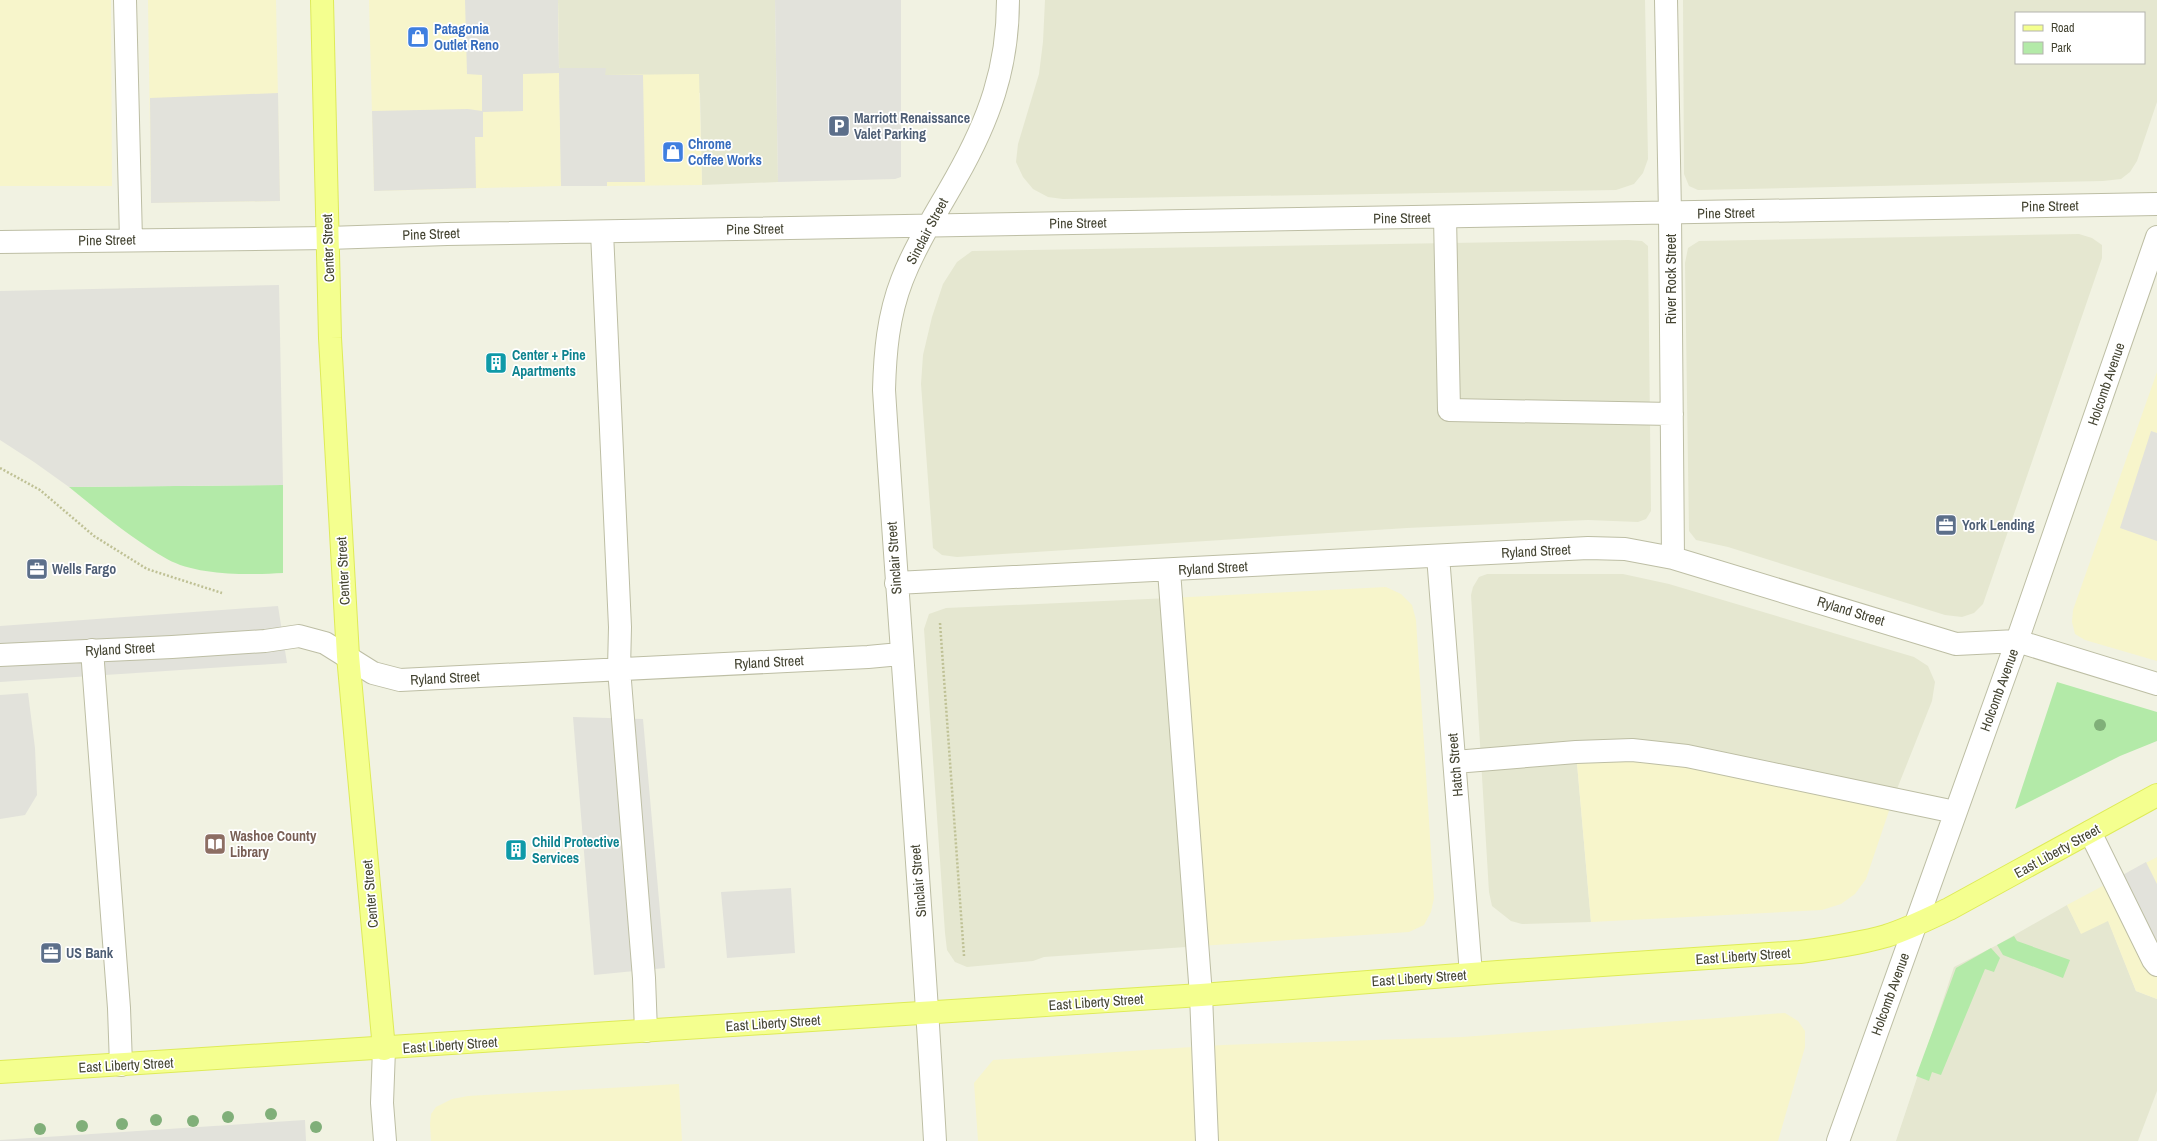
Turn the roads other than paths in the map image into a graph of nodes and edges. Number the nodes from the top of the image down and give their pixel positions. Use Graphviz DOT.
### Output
graph roads {
  1 [pos="125,0"];
  2 [pos="322,0"];
  3 [pos="1008,0"];
  4 [pos="1666,0"];
  5 [pos="2157,204"];
  6 [pos="1670,214"];
  7 [pos="1445,218"];
  8 [pos="928,225"];
  9 [pos="602,232"];
  10 [pos="2157,237"];
  11 [pos="328,238"];
  12 [pos="131,240"];
  13 [pos="0,242"];
  14 [pos="1672,414"];
  15 [pos="1438,556"];
  16 [pos="1673,558"];
  17 [pos="1169,571"];
  18 [pos="896,583"];
  19 [pos="2017,641"];
  20 [pos="92,650"];
  21 [pos="900,654"];
  22 [pos="0,655"];
  23 [pos="348,656"];
  24 [pos="619,669"];
  25 [pos="2157,684"];
  26 [pos="1455,762"];
  27 [pos="2157,795"];
  28 [pos="1955,812"];
  29 [pos="2090,832"];
  30 [pos="1914,925"];
  31 [pos="2157,965"];
  32 [pos="1471,974"];
  33 [pos="1201,995"];
  34 [pos="928,1012"];
  35 [pos="646,1031"];
  36 [pos="384,1049"];
  37 [pos="121,1065"];
  38 [pos="0,1072"];
  39 [pos="385,1141"];
  40 [pos="935,1141"];
  41 [pos="1207,1141"];
  42 [pos="1838,1141"];
  1 -- 12 [label="street"];
  2 -- 11 [label="main road, Center Street"];
  3 -- 8 [label="street, Sinclair Street"];
  4 -- 6 [label="street, River Rock Street"];
  5 -- 6 [label="street, Pine Street"];
  6 -- 7 [label="street, Pine Street"];
  6 -- 14 [label="street, River Rock Street"];
  7 -- 8 [label="street, Pine Street"];
  7 -- 14 [label="street"];
  8 -- 9 [label="street, Pine Street"];
  8 -- 18 [label="street, Sinclair Street"];
  9 -- 11 [label="street, Pine Street"];
  9 -- 24 [label="street"];
  10 -- 19 [label="street, Holcomb Avenue"];
  11 -- 12 [label="street, Pine Street"];
  11 -- 23 [label="main road, Center Street"];
  12 -- 13 [label="street, Pine Street"];
  14 -- 16 [label="street, River Rock Street"];
  15 -- 16 [label="street, Ryland Street"];
  15 -- 17 [label="street, Ryland Street"];
  15 -- 26 [label="street, Hatch Street"];
  16 -- 19 [label="street, Ryland Street"];
  17 -- 18 [label="street, Ryland Street"];
  17 -- 33 [label="street"];
  18 -- 21 [label="street, Sinclair Street"];
  19 -- 25 [label="street, Ryland Street"];
  19 -- 28 [label="street, Holcomb Avenue"];
  20 -- 22 [label="street, Ryland Street"];
  20 -- 23 [label="street, Ryland Street"];
  20 -- 37 [label="street"];
  21 -- 24 [label="street, Ryland Street"];
  21 -- 34 [label="street, Sinclair Street"];
  23 -- 24 [label="street, Ryland Street"];
  23 -- 36 [label="main road, Center Street"];
  24 -- 35 [label="street"];
  26 -- 28 [label="street"];
  26 -- 32 [label="street, Hatch Street"];
  27 -- 29 [label="main road, East Liberty Street"];
  28 -- 30 [label="street, Holcomb Avenue"];
  29 -- 30 [label="main road, East Liberty Street"];
  29 -- 31 [label="street"];
  30 -- 32 [label="main road, East Liberty Street"];
  30 -- 42 [label="street, Holcomb Avenue"];
  32 -- 33 [label="main road, East Liberty Street"];
  33 -- 34 [label="main road, East Liberty Street"];
  33 -- 41 [label="street"];
  34 -- 35 [label="main road, East Liberty Street"];
  34 -- 40 [label="street, Sinclair Street"];
  35 -- 36 [label="main road, East Liberty Street"];
  36 -- 37 [label="main road, East Liberty Street"];
  36 -- 39 [label="street, Center Street"];
  37 -- 38 [label="main road, East Liberty Street"];
}
